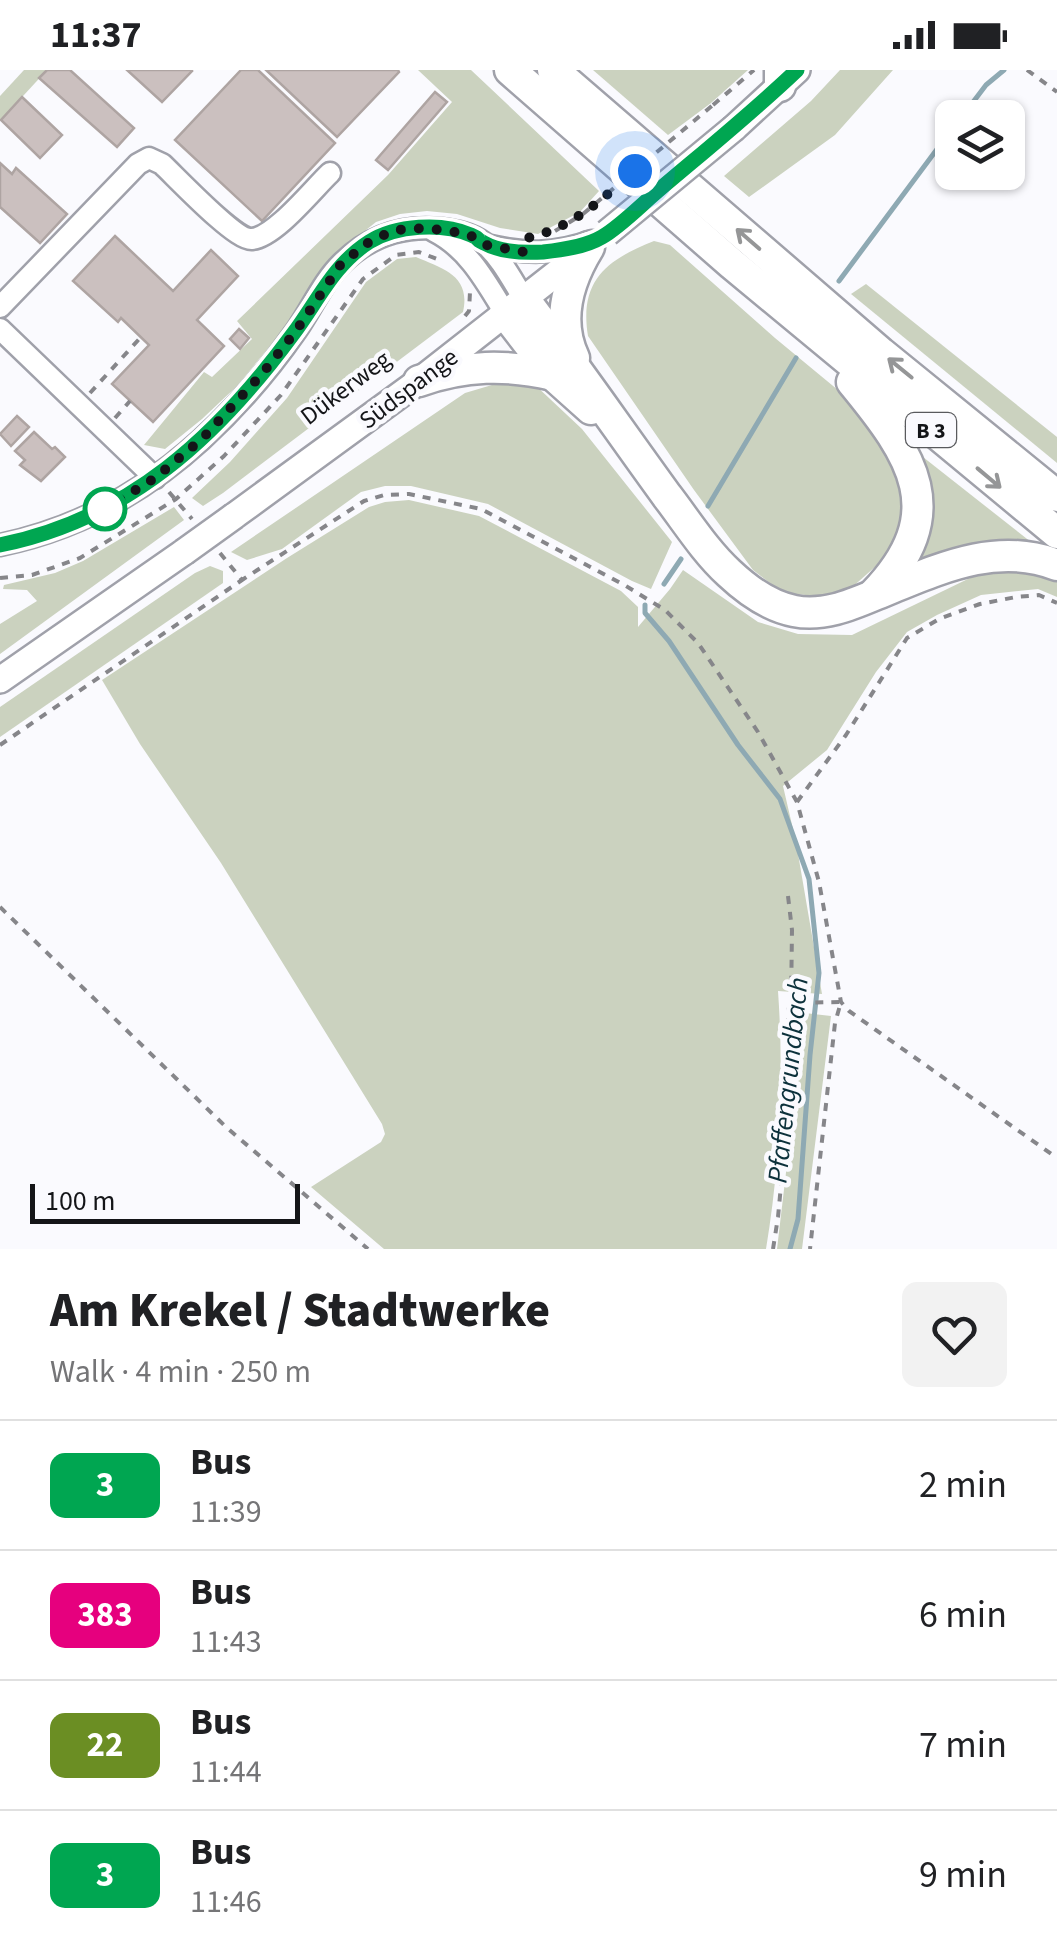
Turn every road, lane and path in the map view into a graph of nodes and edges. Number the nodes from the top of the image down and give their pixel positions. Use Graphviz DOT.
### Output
graph roads {
  1 [pos="510,70"];
  2 [pos="553,70"];
  3 [pos="1027,70"];
  4 [pos="778,74"];
  5 [pos="1057,92"];
  6 [pos="330,172"];
  7 [pos="427,228"];
  8 [pos="553,232"];
  9 [pos="599,239"];
  10 [pos="486,245"];
  11 [pos="453,268"];
  12 [pos="487,283"];
  13 [pos="515,306"];
  14 [pos="0,307"];
  15 [pos="462,320"];
  16 [pos="806,327"];
  17 [pos="0,328"];
  18 [pos="141,337"];
  19 [pos="567,375"];
  20 [pos="419,382"];
  21 [pos="80,404"];
  22 [pos="155,478"];
  23 [pos="1057,496"];
  24 [pos="176,498"];
  25 [pos="196,524"];
  26 [pos="1057,534"];
  27 [pos="0,545"];
  28 [pos="219,552"];
  29 [pos="1057,565"];
  30 [pos="0,578"];
  31 [pos="242,580"];
  32 [pos="872,596"];
  33 [pos="1057,603"];
  34 [pos="0,680"];
  35 [pos="0,745"];
  36 [pos="797,802"];
  37 [pos="788,896"];
  38 [pos="0,907"];
  39 [pos="841,1002"];
  40 [pos="791,1003"];
  41 [pos="1057,1158"];
  42 [pos="368,1249"];
  43 [pos="772,1249"];
  44 [pos="810,1249"];
  1 -- 16 [label="highway, B 3"];
  23 -- 2 [label="highway, B 3, one-way"];
  3 -- 5 [label="path"];
  4 -- 8 [label="path, bridge"];
  4 -- 9 [label="main road, Südspange, bridge"];
  6 -- 14 [label="street"];
  7 -- 10 [label="street"];
  7 -- 12 [label="street"];
  7 -- 22 [label="street"];
  9 -- 10 [label="street"];
  9 -- 13 [label="main road, Südspange"];
  9 -- 19 [label="highway"];
  10 -- 13 [label="street"];
  11 -- 24 [label="path, Dükerweg"];
  12 -- 13 [label="street"];
  12 -- 15 [label="path"];
  13 -- 19 [label="highway"];
  13 -- 20 [label="main road, Südspange"];
  16 -- 26 [label="highway, B 3, one-way"];
  16 -- 32 [label="highway, B 3"];
  17 -- 21 [label="street"];
  18 -- 21 [label="path"];
  19 -- 20 [label="highway"];
  19 -- 32 [label="highway"];
  20 -- 34 [label="main road, Südspange, bridge"];
  21 -- 22 [label="street"];
  22 -- 27 [label="street"];
  24 -- 25 [label="path"];
  24 -- 30 [label="path, Dükerweg"];
  28 -- 31 [label="path"];
  29 -- 32 [label="highway"];
  31 -- 35 [label="path"];
  31 -- 36 [label="path"];
  33 -- 36 [label="path"];
  36 -- 39 [label="path"];
  37 -- 40 [label="path"];
  38 -- 42 [label="path"];
  39 -- 40 [label="path"];
  39 -- 41 [label="path"];
  39 -- 44 [label="path"];
  40 -- 43 [label="path"];
}
